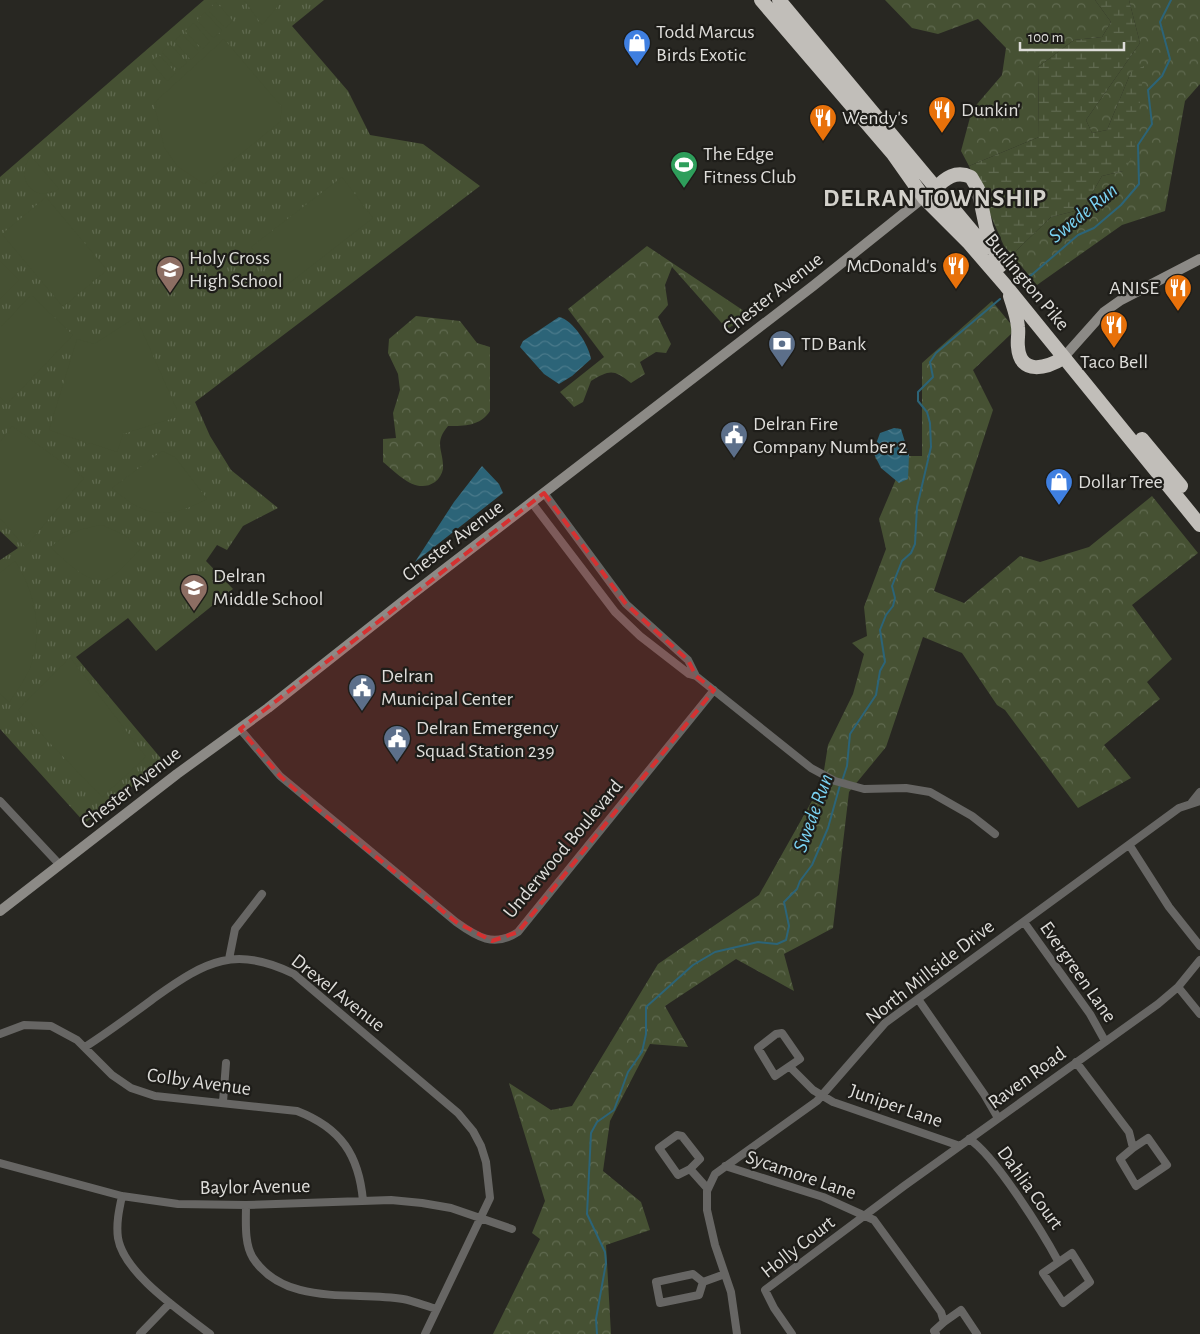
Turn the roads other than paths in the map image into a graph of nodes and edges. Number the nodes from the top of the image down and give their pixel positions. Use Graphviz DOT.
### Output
graph roads {
  1 [pos="761,0"];
  2 [pos="778,0"];
  3 [pos="930,193"];
  4 [pos="1200,259"];
  5 [pos="1000,266"];
  6 [pos="1009,290"];
  7 [pos="1066,354"];
  8 [pos="544,493"];
  9 [pos="532,503"];
  10 [pos="1200,510"];
  11 [pos="1200,525"];
  12 [pos="696,676"];
  13 [pos="714,690"];
  14 [pos="240,729"];
  15 [pos="1200,792"];
  16 [pos="0,802"];
  17 [pos="1196,802"];
  18 [pos="995,834"];
  19 [pos="1130,846"];
  20 [pos="60,865"];
  21 [pos="262,894"];
  22 [pos="0,911"];
  23 [pos="1024,922"];
  24 [pos="1200,946"];
  25 [pos="229,959"];
  26 [pos="1200,960"];
  27 [pos="1178,987"];
  28 [pos="918,999"];
  29 [pos="1200,1014"];
  30 [pos="0,1034"];
  31 [pos="1106,1041"];
  32 [pos="85,1047"];
  33 [pos="1076,1062"];
  34 [pos="226,1063"];
  35 [pos="791,1068"];
  36 [pos="822,1096"];
  37 [pos="223,1102"];
  38 [pos="998,1118"];
  39 [pos="969,1139"];
  40 [pos="960,1146"];
  41 [pos="1133,1148"];
  42 [pos="0,1163"];
  43 [pos="725,1166"];
  44 [pos="690,1169"];
  45 [pos="707,1188"];
  46 [pos="122,1196"];
  47 [pos="363,1201"];
  48 [pos="246,1205"];
  49 [pos="866,1215"];
  50 [pos="482,1217"];
  51 [pos="512,1229"];
  52 [pos="1058,1260"];
  53 [pos="725,1274"];
  54 [pos="703,1282"];
  55 [pos="170,1303"];
  56 [pos="437,1309"];
  57 [pos="944,1322"];
  58 [pos="140,1334"];
  59 [pos="210,1334"];
  60 [pos="424,1334"];
  61 [pos="737,1334"];
  62 [pos="792,1334"];
  63 [pos="936,1334"];
  64 [pos="977,1334"];
  1 -- 3 [label="highway, Burlington Pike"];
  2 -- 3 [label="highway, Burlington Pike"];
  3 -- 5 [label="highway, Burlington Pike"];
  3 -- 5 [label="highway"];
  3 -- 6 [label="highway, Burlington Pike"];
  3 -- 8 [label="street, Chester Avenue"];
  4 -- 7 [label="street"];
  5 -- 7 [label="highway, Burlington Pike"];
  6 -- 7 [label="highway, Burlington Pike"];
  6 -- 7 [label="highway"];
  7 -- 10 [label="highway, Burlington Pike"];
  7 -- 11 [label="highway, Burlington Pike"];
  8 -- 9 [label="street, Chester Avenue"];
  8 -- 12 [label="street"];
  9 -- 12 [label="street"];
  9 -- 14 [label="street, Chester Avenue"];
  12 -- 13 [label="street"];
  13 -- 14 [label="street, Underwood Boulevard"];
  13 -- 18 [label="street"];
  14 -- 20 [label="street, Chester Avenue"];
  15 -- 17 [label="street, North Millside Drive"];
  16 -- 20 [label="street"];
  17 -- 19 [label="street, North Millside Drive"];
  19 -- 23 [label="street, North Millside Drive"];
  19 -- 24 [label="street"];
  20 -- 22 [label="street, Chester Avenue"];
  21 -- 25 [label="street"];
  23 -- 28 [label="street, North Millside Drive"];
  23 -- 31 [label="street, Evergreen Lane"];
  25 -- 32 [label="street, Drexel Avenue"];
  25 -- 50 [label="street, Drexel Avenue"];
  26 -- 27 [label="street, Raven Road"];
  27 -- 29 [label="street"];
  27 -- 31 [label="street, Raven Road"];
  28 -- 36 [label="street, North Millside Drive"];
  28 -- 38 [label="street"];
  30 -- 32 [label="street, Colby Avenue"];
  31 -- 33 [label="street, Raven Road"];
  32 -- 37 [label="street, Colby Avenue"];
  33 -- 38 [label="street, Raven Road"];
  33 -- 41 [label="street"];
  34 -- 37 [label="street"];
  35 -- 35 [label="street"];
  35 -- 36 [label="street, Juniper Lane"];
  36 -- 40 [label="street, Juniper Lane"];
  36 -- 43 [label="street, North Millside Drive"];
  37 -- 47 [label="street, Colby Avenue"];
  38 -- 39 [label="street, Raven Road"];
  39 -- 40 [label="street, Raven Road"];
  39 -- 52 [label="street, Dahlia Court"];
  40 -- 49 [label="street, Raven Road"];
  41 -- 41 [label="street"];
  42 -- 46 [label="street, Baylor Avenue"];
  43 -- 45 [label="street, North Millside Drive"];
  43 -- 49 [label="street, Sycamore Lane"];
  44 -- 44 [label="street"];
  44 -- 45 [label="street"];
  45 -- 53 [label="street"];
  46 -- 48 [label="street, Baylor Avenue"];
  46 -- 55 [label="street"];
  47 -- 48 [label="street, Baylor Avenue"];
  47 -- 50 [label="street, Baylor Avenue"];
  48 -- 56 [label="street"];
  49 -- 57 [label="street"];
  49 -- 62 [label="street, Holly Court"];
  50 -- 51 [label="street, Baylor Avenue"];
  50 -- 56 [label="street, Drexel Avenue"];
  52 -- 52 [label="street, Dahlia Court"];
  53 -- 54 [label="street"];
  53 -- 61 [label="street"];
  54 -- 54 [label="street"];
  55 -- 58 [label="street"];
  55 -- 59 [label="street"];
  56 -- 60 [label="street, Drexel Avenue"];
  57 -- 63 [label="street"];
  57 -- 64 [label="street"];
}
